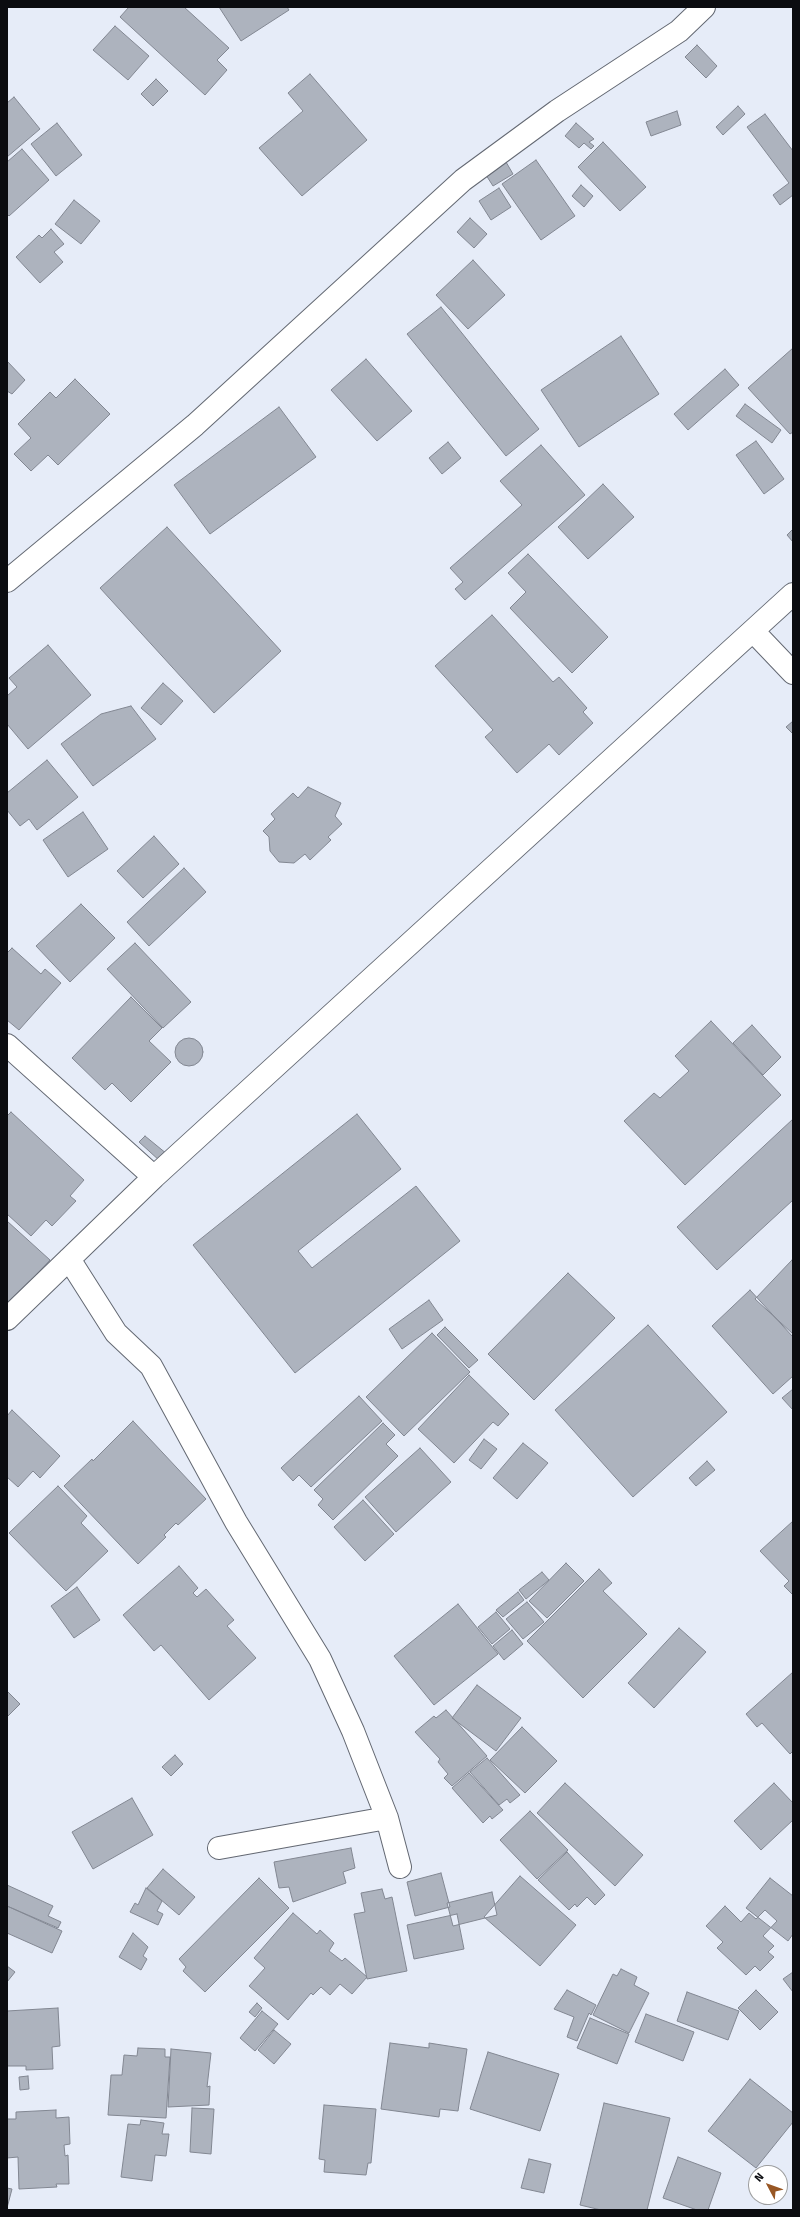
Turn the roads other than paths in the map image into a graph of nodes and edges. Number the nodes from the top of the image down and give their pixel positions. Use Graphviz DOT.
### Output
graph roads {
  1 [pos="704,7"];
  2 [pos="7,581"];
  3 [pos="793,594"];
  4 [pos="753,631"];
  5 [pos="793,673"];
  6 [pos="7,1045"];
  7 [pos="154,1177"];
  8 [pos="69,1259"];
  9 [pos="7,1319"];
  10 [pos="388,1818"];
  11 [pos="219,1848"];
  12 [pos="400,1867"];
  1 -- 2 [label="street"];
  3 -- 4 [label="street"];
  4 -- 5 [label="street"];
  4 -- 7 [label="street"];
  6 -- 7 [label="street"];
  7 -- 8 [label="street"];
  8 -- 9 [label="street"];
  8 -- 10 [label="street"];
  10 -- 11 [label="street"];
  10 -- 12 [label="street"];
}
